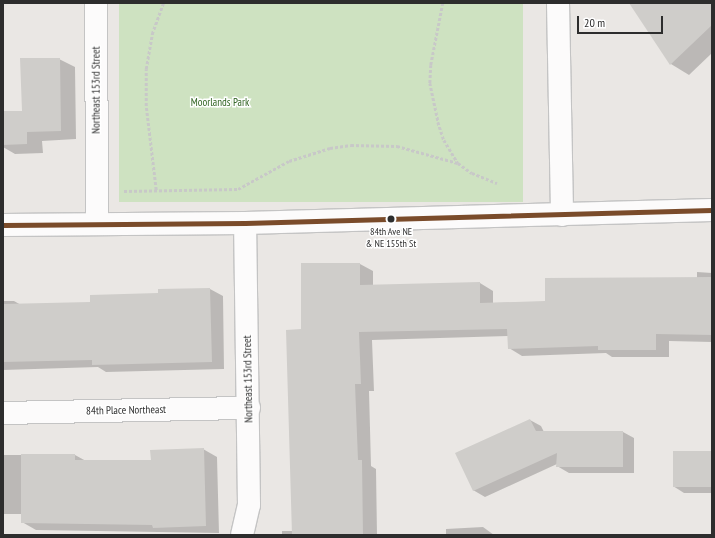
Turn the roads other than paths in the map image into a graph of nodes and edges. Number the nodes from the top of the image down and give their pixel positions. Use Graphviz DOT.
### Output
graph roads {
  1 [pos="96,3"];
  2 [pos="558,3"];
  3 [pos="712,210"];
  4 [pos="562,215"];
  5 [pos="245,223"];
  6 [pos="97,224"];
  7 [pos="3,225"];
  8 [pos="249,408"];
  9 [pos="3,413"];
  10 [pos="242,535"];
  1 -- 6 [label="street, Northeast 153rd Street"];
  2 -- 4 [label="street"];
  3 -- 4 [label="street"];
  4 -- 5 [label="street"];
  5 -- 6 [label="street"];
  5 -- 8 [label="street, Northeast 153rd Street"];
  6 -- 7 [label="street"];
  8 -- 9 [label="street, 84th Place Northeast"];
  8 -- 10 [label="street, Northeast 153rd Street"];
}
